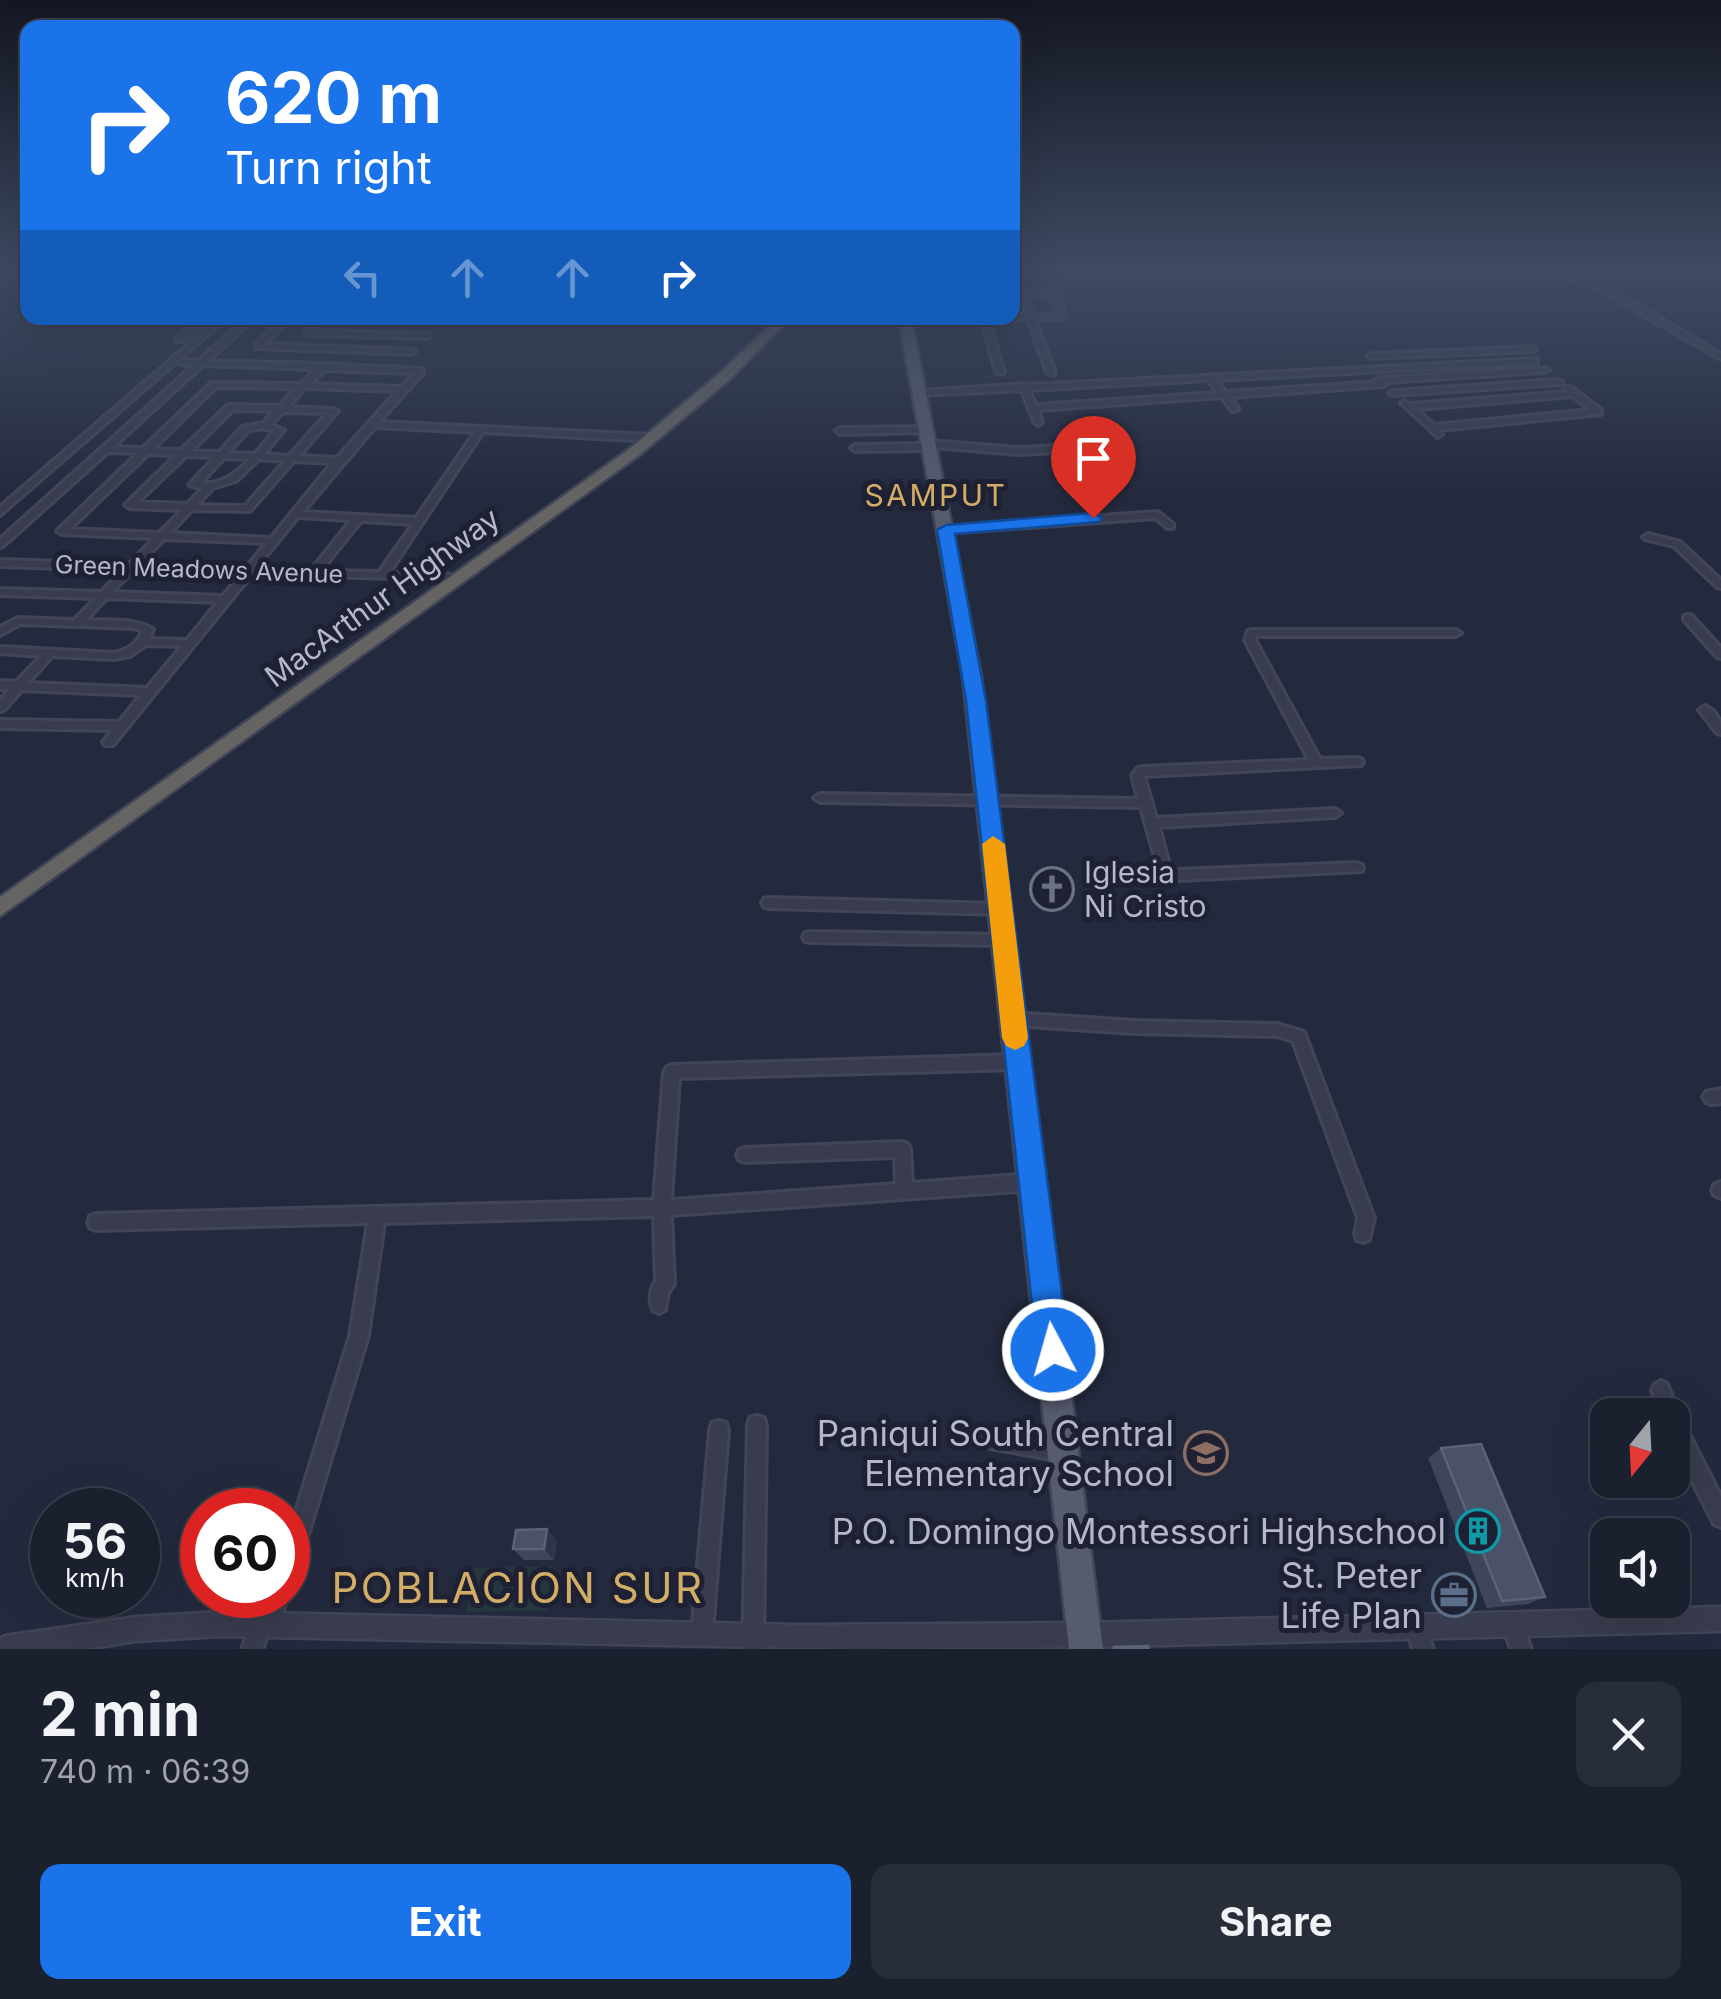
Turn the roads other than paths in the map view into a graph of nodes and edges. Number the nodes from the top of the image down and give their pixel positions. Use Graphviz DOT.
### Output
graph roads {
  1 [pos="191,346"];
  2 [pos="220,346"];
  3 [pos="259,346"];
  4 [pos="343,346"];
  5 [pos="417,346"];
  6 [pos="756,346"];
  7 [pos="914,346"];
  8 [pos="993,346"];
  9 [pos="1041,346"];
  10 [pos="340,350"];
  11 [pos="411,352"];
  12 [pos="1534,361"];
  13 [pos="183,362"];
  14 [pos="201,363"];
  15 [pos="323,366"];
  16 [pos="1391,367"];
  17 [pos="396,369"];
  18 [pos="1365,369"];
  19 [pos="1544,370"];
  20 [pos="1000,372"];
  21 [pos="1051,373"];
  22 [pos="1210,377"];
  23 [pos="1381,382"];
  24 [pos="1558,382"];
  25 [pos="303,386"];
  26 [pos="1024,386"];
  27 [pos="1355,387"];
  28 [pos="403,389"];
  29 [pos="927,390"];
  30 [pos="1328,390"];
  31 [pos="1296,392"];
  32 [pos="1394,393"];
  33 [pos="1262,394"];
  34 [pos="1572,394"];
  35 [pos="1225,396"];
  36 [pos="1550,396"];
  37 [pos="1524,398"];
  38 [pos="1188,399"];
  39 [pos="1502,400"];
  40 [pos="1150,401"];
  41 [pos="1368,401"];
  42 [pos="1340,402"];
  43 [pos="1477,402"];
  44 [pos="1110,403"];
  45 [pos="284,406"];
  46 [pos="1072,406"];
  47 [pos="1306,406"];
  48 [pos="1409,407"];
  49 [pos="1033,408"];
  50 [pos="1271,408"];
  51 [pos="1236,409"];
  52 [pos="1194,410"];
  53 [pos="1158,414"];
  54 [pos="1119,416"];
  55 [pos="1574,416"];
  56 [pos="1077,418"];
  57 [pos="1552,418"];
  58 [pos="1525,419"];
  59 [pos="1038,422"];
  60 [pos="1499,422"];
  61 [pos="266,424"];
  62 [pos="372,424"];
  63 [pos="480,429"];
  64 [pos="840,431"];
  65 [pos="652,438"];
  66 [pos="929,440"];
  67 [pos="855,448"];
  68 [pos="108,449"];
  69 [pos="1056,450"];
  70 [pos="144,451"];
  71 [pos="181,453"];
  72 [pos="220,456"];
  73 [pos="255,457"];
  74 [pos="294,459"];
  75 [pos="339,461"];
  76 [pos="209,487"];
  77 [pos="188,509"];
  78 [pos="0,512"];
  79 [pos="296,514"];
  80 [pos="358,518"];
  81 [pos="417,522"];
  82 [pos="1170,526"];
  83 [pos="946,530"];
  84 [pos="1648,536"];
  85 [pos="162,537"];
  86 [pos="275,541"];
  87 [pos="0,544"];
  88 [pos="0,563"];
  89 [pos="134,567"];
  90 [pos="251,571"];
  91 [pos="314,573"];
  92 [pos="382,576"];
  93 [pos="458,578"];
  94 [pos="1721,585"];
  95 [pos="0,592"];
  96 [pos="105,595"];
  97 [pos="228,599"];
  98 [pos="1688,618"];
  99 [pos="78,622"];
  100 [pos="0,632"];
  101 [pos="1456,634"];
  102 [pos="144,642"];
  103 [pos="191,642"];
  104 [pos="0,650"];
  105 [pos="50,652"];
  106 [pos="1721,655"];
  107 [pos="0,685"];
  108 [pos="20,686"];
  109 [pos="151,692"];
  110 [pos="0,708"];
  111 [pos="1706,710"];
  112 [pos="0,724"];
  113 [pos="122,726"];
  114 [pos="1721,730"];
  115 [pos="109,742"];
  116 [pos="1357,762"];
  117 [pos="1317,764"];
  118 [pos="820,798"];
  119 [pos="989,803"];
  120 [pos="1144,803"];
  121 [pos="1335,813"];
  122 [pos="1150,823"];
  123 [pos="1357,868"];
  124 [pos="770,902"];
  125 [pos="0,908"];
  126 [pos="1001,909"];
  127 [pos="810,937"];
  128 [pos="1004,940"];
  129 [pos="1013,1019"];
  130 [pos="1018,1062"];
  131 [pos="745,1154"];
  132 [pos="1034,1182"];
  133 [pos="905,1191"];
  134 [pos="662,1208"];
  135 [pos="377,1217"];
  136 [pos="96,1222"];
  137 [pos="1364,1234"];
  138 [pos="659,1304"];
  139 [pos="1661,1390"];
  140 [pos="1664,1398"];
  141 [pos="757,1425"];
  142 [pos="719,1430"];
  143 [pos="979,1438"];
  144 [pos="1065,1453"];
  145 [pos="1690,1454"];
  146 [pos="310,1496"];
  147 [pos="1721,1518"];
  148 [pos="1721,1618"];
  149 [pos="1511,1622"];
  150 [pos="1415,1624"];
  151 [pos="702,1633"];
  152 [pos="260,1635"];
  153 [pos="1358,1637"];
  154 [pos="754,1642"];
  155 [pos="1085,1642"];
  156 [pos="5,1649"];
  157 [pos="1423,1649"];
  158 [pos="1521,1649"];
  1 -- 78 [label="street"];
  2 -- 14 [label="street"];
  3 -- 10 [label="street"];
  4 -- 10 [label="street"];
  5 -- 11 [label="street"];
  6 -- 65 [label="highway, MacArthur Highway"];
  7 -- 29 [label="main road"];
  8 -- 20 [label="street"];
  9 -- 21 [label="street"];
  10 -- 11 [label="street"];
  10 -- 15 [label="street"];
  11 -- 17 [label="street"];
  12 -- 16 [label="street"];
  12 -- 16 [label="street"];
  12 -- 19 [label="street"];
  13 -- 14 [label="street"];
  14 -- 15 [label="street"];
  14 -- 68 [label="street"];
  15 -- 17 [label="street"];
  15 -- 25 [label="street"];
  16 -- 18 [label="street"];
  17 -- 28 [label="street"];
  18 -- 22 [label="street"];
  18 -- 23 [label="street"];
  19 -- 23 [label="street"];
  19 -- 24 [label="street"];
  22 -- 26 [label="street"];
  22 -- 35 [label="street"];
  23 -- 27 [label="street"];
  23 -- 32 [label="street"];
  24 -- 32 [label="street"];
  24 -- 34 [label="street"];
  25 -- 28 [label="street"];
  25 -- 45 [label="street"];
  25 -- 70 [label="street"];
  26 -- 29 [label="street"];
  26 -- 49 [label="street"];
  27 -- 30 [label="street"];
  27 -- 41 [label="street"];
  28 -- 62 [label="street"];
  29 -- 66 [label="main road"];
  30 -- 31 [label="street"];
  30 -- 42 [label="street"];
  31 -- 33 [label="street"];
  31 -- 47 [label="street"];
  32 -- 48 [label="street"];
  33 -- 35 [label="street"];
  33 -- 50 [label="street"];
  34 -- 36 [label="street"];
  34 -- 55 [label="street"];
  35 -- 38 [label="street"];
  35 -- 51 [label="street"];
  36 -- 37 [label="street"];
  36 -- 55 [label="street"];
  37 -- 39 [label="street"];
  37 -- 57 [label="street"];
  38 -- 40 [label="street"];
  38 -- 52 [label="street"];
  39 -- 43 [label="street"];
  39 -- 58 [label="street"];
  40 -- 44 [label="street"];
  40 -- 53 [label="street"];
  43 -- 48 [label="street"];
  43 -- 60 [label="street"];
  44 -- 46 [label="street"];
  44 -- 54 [label="street"];
  45 -- 61 [label="street"];
  45 -- 71 [label="street"];
  45 -- 74 [label="street"];
  46 -- 49 [label="street"];
  46 -- 56 [label="street"];
  48 -- 60 [label="street"];
  49 -- 59 [label="street"];
  55 -- 57 [label="street"];
  57 -- 58 [label="street"];
  58 -- 60 [label="street"];
  61 -- 72 [label="street"];
  61 -- 73 [label="street"];
  62 -- 63 [label="street"];
  62 -- 75 [label="street"];
  63 -- 65 [label="street"];
  63 -- 81 [label="street"];
  64 -- 66 [label="street"];
  65 -- 93 [label="highway, MacArthur Highway"];
  66 -- 67 [label="street"];
  66 -- 69 [label="street"];
  66 -- 83 [label="main road"];
  68 -- 70 [label="street"];
  68 -- 87 [label="street"];
  70 -- 71 [label="street"];
  70 -- 85 [label="street"];
  71 -- 72 [label="street"];
  71 -- 77 [label="street"];
  72 -- 73 [label="street"];
  72 -- 76 [label="street"];
  73 -- 74 [label="street"];
  73 -- 76 [label="street"];
  74 -- 75 [label="street"];
  74 -- 77 [label="street"];
  75 -- 79 [label="street"];
  76 -- 77 [label="street"];
  77 -- 85 [label="street"];
  79 -- 80 [label="street"];
  79 -- 86 [label="street"];
  80 -- 81 [label="street"];
  80 -- 91 [label="street"];
  81 -- 92 [label="street"];
  82 -- 83 [label="street"];
  83 -- 119 [label="main road"];
  84 -- 94 [label="street"];
  85 -- 86 [label="street"];
  85 -- 89 [label="street"];
  86 -- 90 [label="street"];
  88 -- 89 [label="street, Green Meadows Avenue"];
  89 -- 90 [label="street, Green Meadows Avenue"];
  89 -- 96 [label="street"];
  90 -- 91 [label="street, Green Meadows Avenue"];
  90 -- 97 [label="street"];
  91 -- 92 [label="street, Green Meadows Avenue"];
  92 -- 93 [label="street, Green Meadows Avenue"];
  93 -- 125 [label="highway, MacArthur Highway"];
  95 -- 96 [label="street"];
  96 -- 97 [label="street"];
  96 -- 99 [label="street"];
  97 -- 103 [label="street"];
  98 -- 106 [label="street"];
  99 -- 100 [label="street"];
  99 -- 102 [label="street"];
  101 -- 117 [label="street"];
  102 -- 103 [label="street"];
  102 -- 105 [label="street"];
  103 -- 109 [label="street"];
  104 -- 105 [label="street"];
  105 -- 108 [label="street"];
  107 -- 108 [label="street"];
  108 -- 109 [label="street"];
  108 -- 110 [label="street"];
  109 -- 113 [label="street"];
  111 -- 114 [label="street"];
  112 -- 113 [label="street"];
  113 -- 115 [label="street"];
  116 -- 117 [label="street"];
  117 -- 120 [label="street"];
  118 -- 119 [label="street"];
  119 -- 120 [label="street"];
  119 -- 126 [label="main road"];
  120 -- 122 [label="street"];
  121 -- 122 [label="street"];
  122 -- 123 [label="street"];
  124 -- 126 [label="street"];
  126 -- 128 [label="main road"];
  127 -- 128 [label="street"];
  128 -- 129 [label="main road"];
  129 -- 130 [label="main road"];
  129 -- 137 [label="street"];
  130 -- 132 [label="main road"];
  130 -- 134 [label="street"];
  131 -- 133 [label="street"];
  132 -- 133 [label="street"];
  132 -- 144 [label="main road"];
  133 -- 134 [label="street"];
  134 -- 135 [label="street"];
  134 -- 138 [label="street"];
  135 -- 136 [label="street"];
  135 -- 146 [label="street"];
  139 -- 140 [label="street"];
  141 -- 154 [label="street"];
  142 -- 151 [label="street"];
  143 -- 144 [label="street"];
  144 -- 155 [label="main road"];
  145 -- 147 [label="street"];
  148 -- 149 [label="street"];
  149 -- 150 [label="street"];
  149 -- 158 [label="street"];
  150 -- 153 [label="street"];
  150 -- 157 [label="street"];
  151 -- 152 [label="street"];
  151 -- 154 [label="street"];
  152 -- 156 [label="street"];
  153 -- 155 [label="street"];
  154 -- 155 [label="street"];
}
